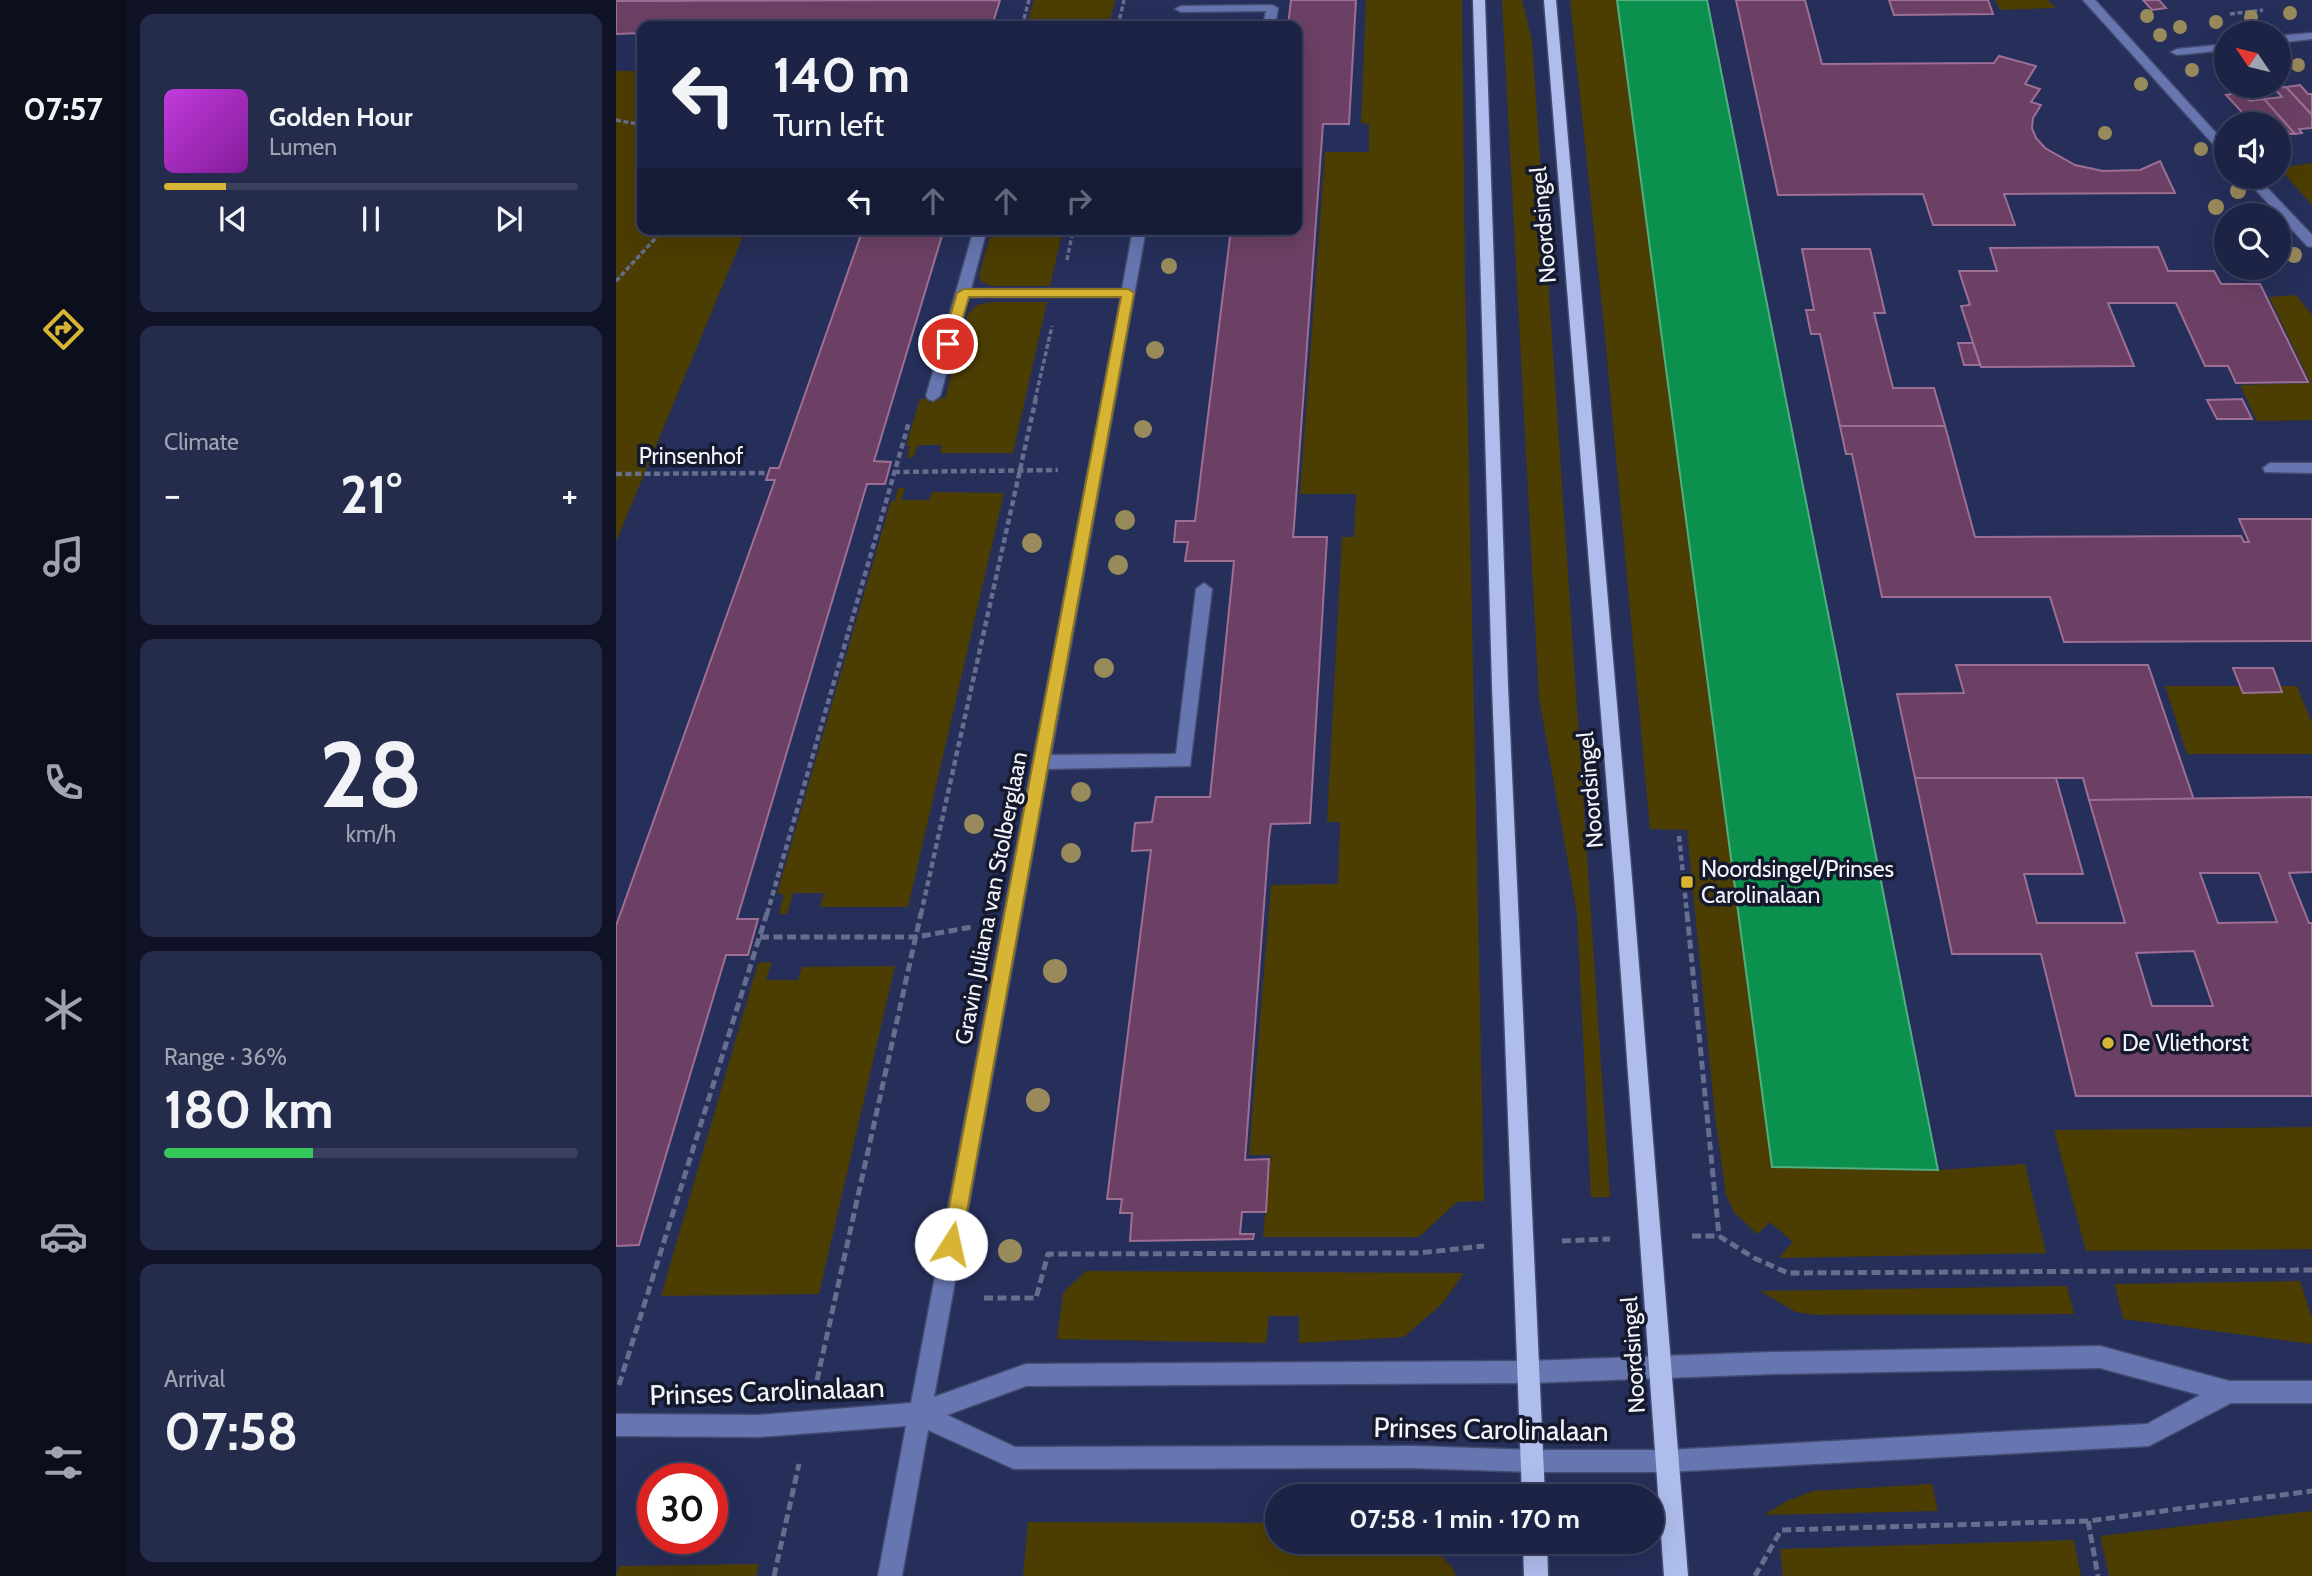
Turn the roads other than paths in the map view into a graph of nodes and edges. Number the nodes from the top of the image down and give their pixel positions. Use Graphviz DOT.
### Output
graph roads {
  1 [pos="1479,0"];
  2 [pos="1550,0"];
  3 [pos="2089,0"];
  4 [pos="1181,9"];
  5 [pos="1270,21"];
  6 [pos="2312,36"];
  7 [pos="2291,38"];
  8 [pos="2214,48"];
  9 [pos="2177,52"];
  10 [pos="2214,138"];
  11 [pos="2261,189"];
  12 [pos="979,235"];
  13 [pos="1139,235"];
  14 [pos="2312,243"];
  15 [pos="964,293"];
  16 [pos="1128,293"];
  17 [pos="933,396"];
  18 [pos="2270,468"];
  19 [pos="2312,468"];
  20 [pos="1204,589"];
  21 [pos="1041,762"];
  22 [pos="1661,1368"];
  23 [pos="1529,1372"];
  24 [pos="2229,1392"];
  25 [pos="2312,1392"];
  26 [pos="920,1414"];
  27 [pos="616,1425"];
  28 [pos="1533,1461"];
  29 [pos="1667,1461"];
  30 [pos="1534,1484"];
  31 [pos="1535,1554"];
  32 [pos="890,1576"];
  33 [pos="1536,1576"];
  34 [pos="1676,1576"];
  1 -- 23 [label="main road"];
  2 -- 22 [label="main road, Noordsingel"];
  3 -- 10 [label="street"];
  4 -- 5 [label="street"];
  6 -- 7 [label="street"];
  8 -- 9 [label="street"];
  11 -- 14 [label="street"];
  12 -- 15 [label="street"];
  13 -- 16 [label="street, Gravin Juliana van Stolberglaan"];
  15 -- 16 [label="street"];
  15 -- 17 [label="street"];
  16 -- 21 [label="street, Gravin Juliana van Stolberglaan"];
  18 -- 19 [label="street"];
  20 -- 21 [label="street"];
  21 -- 26 [label="street, Gravin Juliana van Stolberglaan"];
  22 -- 23 [label="street, Prinses Carolinalaan"];
  22 -- 24 [label="street, Prinses Carolinalaan"];
  22 -- 29 [label="main road, Noordsingel"];
  23 -- 26 [label="street, Prinses Carolinalaan"];
  23 -- 28 [label="main road"];
  24 -- 25 [label="street, Prinses Carolinalaan"];
  24 -- 29 [label="street, Prinses Carolinalaan"];
  26 -- 27 [label="street, Prinses Carolinalaan"];
  26 -- 28 [label="street, Prinses Carolinalaan"];
  26 -- 32 [label="street, Gravin Juliana van Stolberglaan"];
  28 -- 29 [label="street, Prinses Carolinalaan"];
  28 -- 30 [label="main road"];
  29 -- 34 [label="main road, Noordsingel"];
  31 -- 33 [label="main road"];
}
